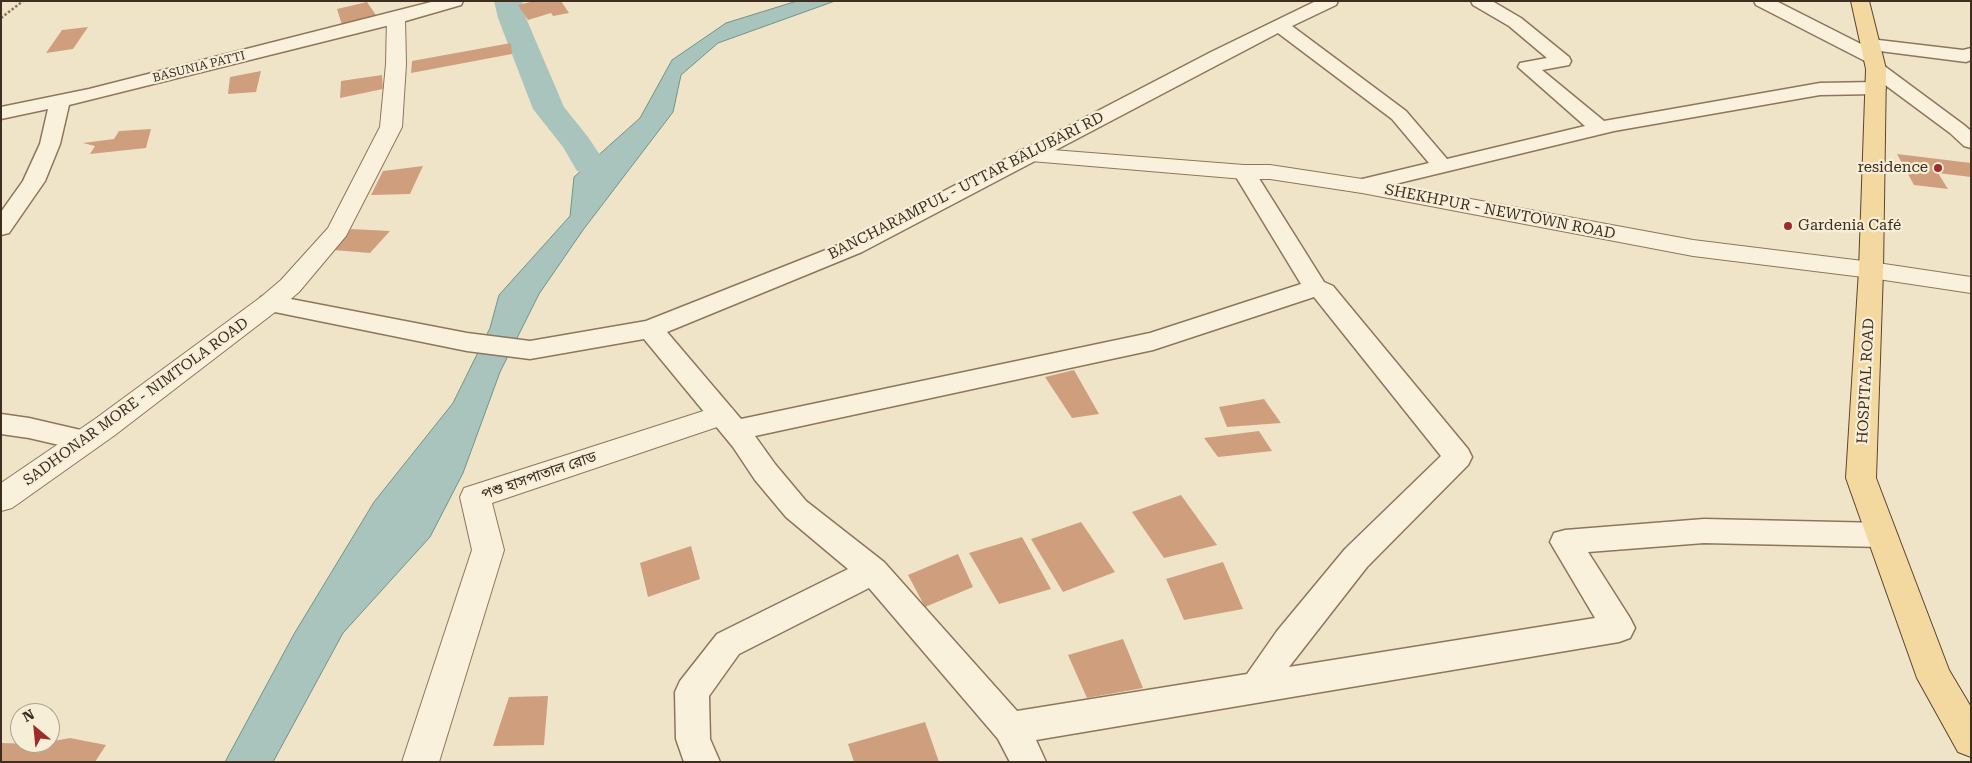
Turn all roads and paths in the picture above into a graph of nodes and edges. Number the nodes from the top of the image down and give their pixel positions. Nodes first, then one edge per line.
1 (22, 1) edge
2 (455, 1) edge
3 (1330, 1) edge
4 (1480, 1) edge
5 (1762, 1) edge
6 (1860, 1) edge
7 (390, 12) junction
8 (1, 18) edge
9 (1280, 26) junction
10 (1971, 52) edge
11 (1873, 65) junction
12 (60, 101) junction
13 (1, 114) edge
14 (1600, 128) junction
15 (1971, 142) edge
16 (1027, 155) junction
17 (1442, 166) junction
18 (1244, 172) junction
19 (1362, 186) junction
20 (1, 228) edge
21 (1871, 270) junction
22 (1971, 286) edge
23 (1315, 288) junction
24 (270, 303) junction
25 (650, 329) junction
26 (729, 422) junction
27 (1, 424) edge
28 (85, 441) junction
29 (1, 499) edge
30 (1882, 536) junction
31 (873, 571) junction
32 (1256, 688) junction
33 (1010, 728) junction
34 (1971, 740) edge
35 (420, 762) edge
36 (702, 762) edge
37 (1029, 762) edge

1 - 8 path
2 - 7 street, BASUNIA PATTI
3 - 9 street, BANCHARAMPUL - UTTAR BALUBARI RD
4 - 14 street
5 - 11 street
6 - 11 main road, HOSPITAL ROAD
7 - 12 street, BASUNIA PATTI
7 - 24 street, SADHONAR MORE - NIMTOLA ROAD
9 - 16 street, BANCHARAMPUL - UTTAR BALUBARI RD
9 - 17 street
10 - 11 street
11 - 14 street
11 - 15 street
11 - 21 main road, HOSPITAL ROAD
12 - 13 street, BASUNIA PATTI
12 - 20 street
14 - 17 street
16 - 18 street, SHEKHPUR - NEWTOWN ROAD
16 - 25 street, BANCHARAMPUL - UTTAR BALUBARI RD
17 - 19 street
18 - 19 street, SHEKHPUR - NEWTOWN ROAD
18 - 23 street
19 - 21 street, SHEKHPUR - NEWTOWN ROAD
21 - 22 street, SHEKHPUR - NEWTOWN ROAD
21 - 30 main road, HOSPITAL ROAD
23 - 26 street
23 - 32 street
24 - 25 street, BANCHARAMPUL - UTTAR BALUBARI RD
24 - 28 street, SADHONAR MORE - NIMTOLA ROAD
25 - 26 street
26 - 31 street
26 - 35 street, পশু হাসপাতাল রোড
27 - 28 street
28 - 29 street, SADHONAR MORE - NIMTOLA ROAD
30 - 32 street
30 - 34 main road, HOSPITAL ROAD
31 - 33 street
31 - 36 street
32 - 33 street
33 - 37 street

